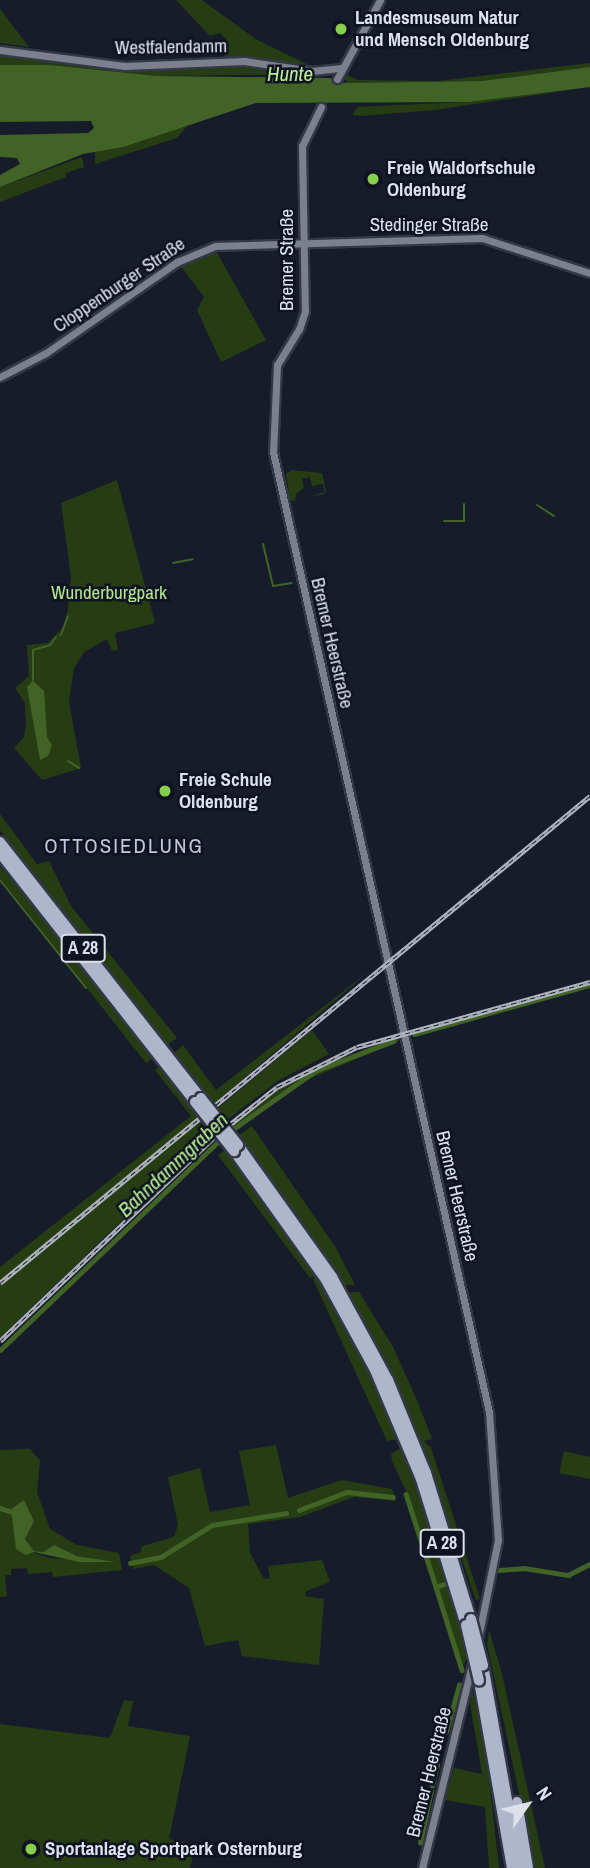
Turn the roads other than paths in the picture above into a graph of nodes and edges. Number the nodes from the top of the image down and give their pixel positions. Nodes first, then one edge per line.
1 (380, 0) edge
2 (0, 50) edge
3 (342, 68) junction
4 (337, 79) dead end
5 (321, 107) dead end
6 (304, 241) junction
7 (590, 273) edge
8 (0, 377) edge
9 (291, 534) joint
10 (0, 842) edge
11 (0, 853) edge
12 (154, 1044) junction
13 (468, 1622) junction
14 (499, 1738) junction
15 (422, 1868) edge
16 (510, 1868) edge
17 (519, 1868) edge
18 (528, 1868) edge

1 - 3 street
2 - 3 street, Westfalendamm
3 - 4 street
5 - 6 street, Bremer Straße
6 - 7 street, Stedinger Straße
6 - 8 street, Cloppenburger Straße
6 - 9 street, Bremer Straße
9 - 15 street, Bremer Heerstraße
10 - 12 highway, A 28
11 - 12 highway, A 28
12 - 13 highway, A 28, bridge
13 - 14 highway, A 28, bridge
13 - 16 highway, A 28, bridge
14 - 17 highway, A 28
14 - 18 highway

